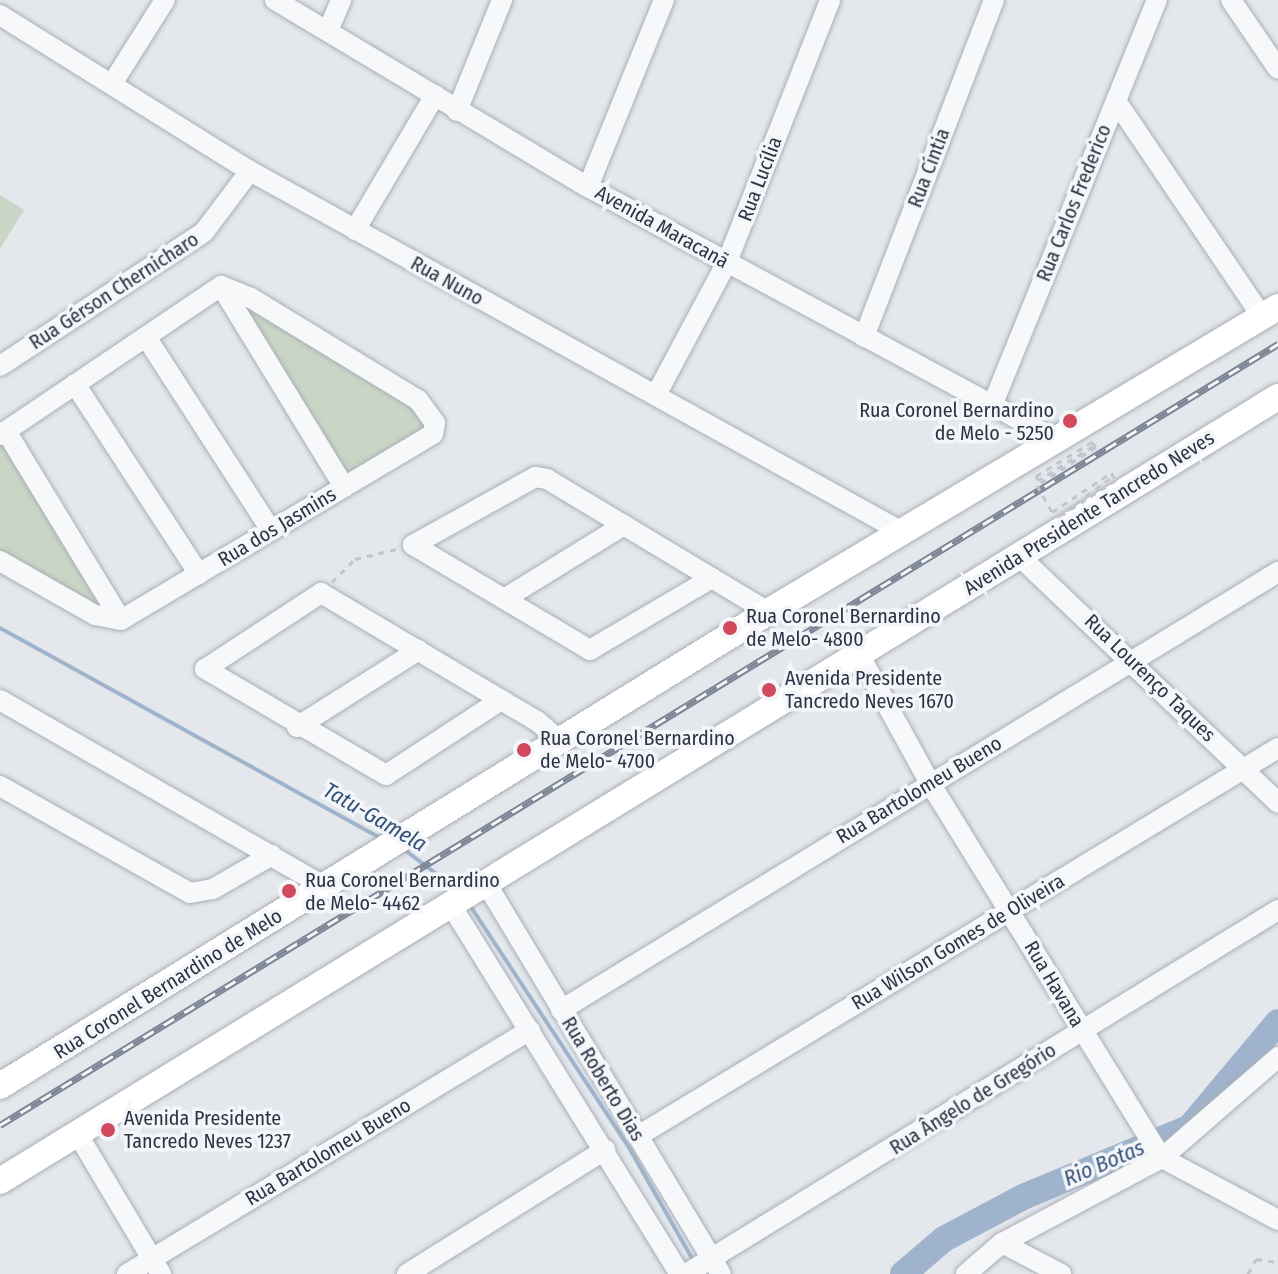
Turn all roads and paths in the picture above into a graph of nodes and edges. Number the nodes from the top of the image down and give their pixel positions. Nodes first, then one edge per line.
1 (165, 0) edge
2 (275, 0) edge
3 (341, 0) edge
4 (502, 0) edge
5 (664, 0) edge
6 (830, 0) edge
7 (994, 0) edge
8 (1157, 0) edge
9 (1231, 0) edge
10 (0, 15) edge
11 (328, 31) junction
12 (1278, 69) edge
13 (112, 84) junction
14 (435, 95) junction
15 (1116, 101) junction
16 (457, 111) junction
17 (250, 171) junction
18 (588, 187) junction
19 (355, 230) junction
20 (727, 262) junction
21 (221, 286) junction
22 (1270, 312) edge
23 (146, 337) junction
24 (864, 337) junction
25 (0, 366) edge
26 (75, 384) junction
27 (656, 395) junction
28 (1278, 397) edge
29 (992, 406) junction
30 (3, 433) edge
31 (1057, 440) junction
32 (1096, 444) dead end
33 (1113, 476) dead end
34 (344, 487) junction
35 (624, 525) junction
36 (271, 530) junction
37 (902, 532) junction
38 (413, 545) junction
39 (1019, 556) junction
40 (0, 561) edge
41 (1278, 572) edge
42 (199, 574) junction
43 (712, 578) junction
44 (321, 593) junction
45 (504, 599) junction
46 (768, 612) junction
47 (121, 620) junction
48 (419, 650) junction
49 (859, 654) junction
50 (1133, 660) junction
51 (0, 700) edge
52 (501, 700) junction
53 (297, 727) junction
54 (559, 740) junction
55 (1278, 748) edge
56 (1244, 769) junction
57 (930, 783) junction
58 (0, 786) edge
59 (1278, 803) edge
60 (272, 855) junction
61 (484, 884) junction
62 (325, 887) junction
63 (454, 903) junction
64 (1010, 910) junction
65 (1278, 910) edge
66 (561, 1010) junction
67 (530, 1030) junction
68 (1083, 1031) junction
69 (1278, 1057) edge
70 (0, 1086) edge
71 (77, 1133) junction
72 (638, 1136) junction
73 (605, 1150) junction
74 (1161, 1156) junction
75 (0, 1181) edge
76 (1278, 1220) edge
77 (1002, 1243) junction
78 (1278, 1262) edge
79 (714, 1265) edge
80 (156, 1266) edge
81 (127, 1274) edge
82 (407, 1274) edge
83 (680, 1274) edge
84 (686, 1274) edge
85 (966, 1274) edge
86 (1061, 1274) edge
87 (1248, 1274) edge

1 - 13 street
2 - 11 street, Avenida Maracanã
3 - 11 street
4 - 16 street
5 - 18 street
6 - 20 street, Rua Lucília
7 - 24 street, Rua Cíntia
8 - 15 street, Rua Carlos Frederico
9 - 12 street
10 - 13 street, Rua Nuno
11 - 14 street, Avenida Maracanã
13 - 17 street, Rua Nuno
14 - 16 street, Avenida Maracanã
14 - 19 street
15 - 22 street
15 - 29 street, Rua Carlos Frederico
16 - 18 street, Avenida Maracanã
17 - 19 street, Rua Nuno
17 - 25 street, Rua Gérson Chernicharo
18 - 20 street, Avenida Maracanã
19 - 27 street, Rua Nuno
20 - 24 street, Avenida Maracanã
20 - 27 street, Rua Lucília
21 - 23 street
21 - 34 street
21 - 34 street, Rua dos Jasmins
22 - 31 main road, Rua Coronel Bernardino de Melo
23 - 26 street
23 - 36 street
24 - 29 street, Avenida Maracanã
26 - 30 street
26 - 42 street
27 - 37 street, Rua Nuno
28 - 39 main road, Avenida Presidente Tancredo Neves
29 - 31 street, Avenida Maracanã
30 - 47 street
31 - 37 main road, Rua Coronel Bernardino de Melo
32 - 33 path, bridge
34 - 36 street, Rua dos Jasmins
35 - 38 street
35 - 43 street
35 - 45 street
36 - 42 street, Rua dos Jasmins
37 - 46 main road, Rua Coronel Bernardino de Melo
38 - 44 path
38 - 45 street
39 - 49 main road, Avenida Presidente Tancredo Neves
39 - 50 street, Rua Lourenço Taques
40 - 47 street
41 - 50 street, Rua Bartolomeu Bueno
42 - 47 street, Rua dos Jasmins
43 - 45 street
43 - 46 street
44 - 48 street
44 - 53 street
46 - 54 main road, Rua Coronel Bernardino de Melo
48 - 52 street
48 - 53 street
49 - 57 street, Rua Havana
49 - 61 main road, Avenida Presidente Tancredo Neves
50 - 56 street, Rua Lourenço Taques
50 - 57 street, Rua Bartolomeu Bueno
51 - 60 street
52 - 53 street
52 - 54 street
54 - 62 main road, Rua Coronel Bernardino de Melo
55 - 56 street, Rua Wilson Gomes de Oliveira
56 - 59 street, Rua Lourenço Taques
56 - 64 street, Rua Wilson Gomes de Oliveira
57 - 64 street, Rua Havana
57 - 66 street, Rua Bartolomeu Bueno
58 - 60 street
60 - 62 street
61 - 63 main road, Avenida Presidente Tancredo Neves
61 - 66 street, Rua Roberto Dias
62 - 70 main road, Rua Coronel Bernardino de Melo
63 - 67 street, Rua Roberto Dias
63 - 71 main road, Avenida Presidente Tancredo Neves
64 - 68 street, Rua Havana
64 - 72 street, Rua Wilson Gomes de Oliveira
65 - 68 street, Rua Ângelo de Gregório
66 - 72 street, Rua Roberto Dias
67 - 73 street, Rua Roberto Dias
67 - 80 street, Rua Bartolomeu Bueno
68 - 74 street, Rua Havana
68 - 79 street, Rua Ângelo de Gregório
69 - 74 street
71 - 75 main road, Avenida Presidente Tancredo Neves
71 - 80 street
72 - 79 street, Rua Roberto Dias
73 - 82 street
73 - 83 street, Rua Roberto Dias
74 - 76 street
74 - 77 street
77 - 85 street
77 - 86 street
78 - 87 path
79 - 84 street, Rua Ângelo de Gregório
80 - 81 street, Rua Bartolomeu Bueno

